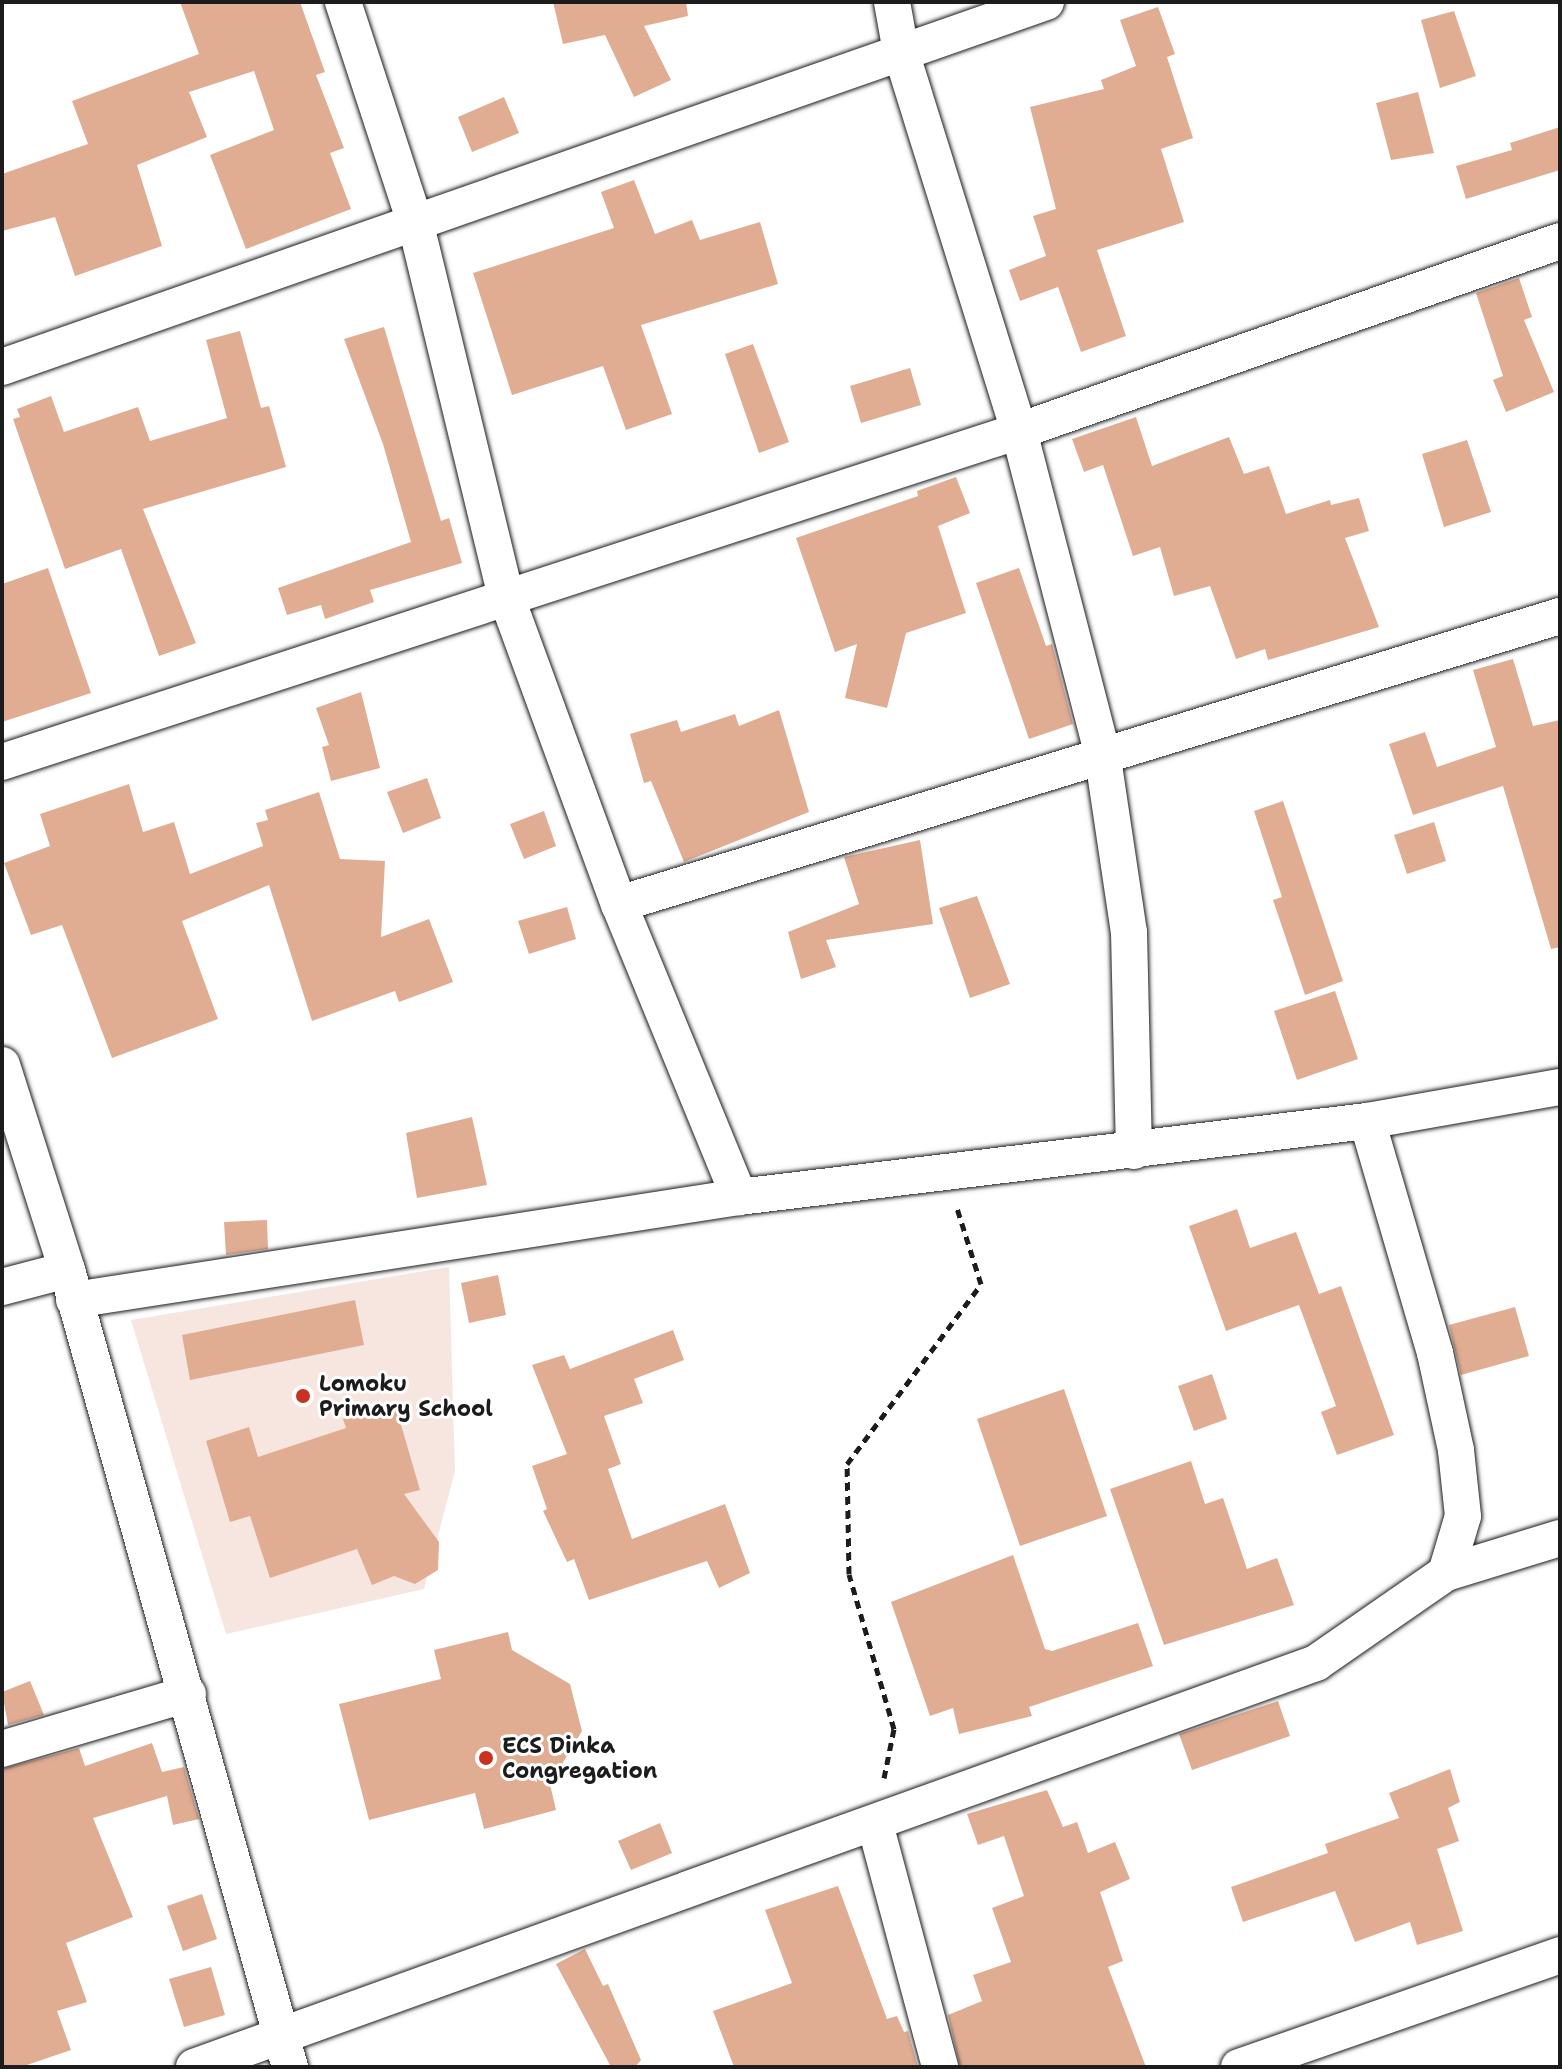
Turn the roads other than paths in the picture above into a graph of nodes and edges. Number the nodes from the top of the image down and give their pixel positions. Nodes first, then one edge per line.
1 (343, 2) edge
2 (892, 2) edge
3 (1046, 2) edge
4 (901, 52) junction
5 (416, 225) junction
6 (1560, 241) edge
7 (2, 367) edge
8 (1019, 431) junction
9 (506, 596) junction
10 (1560, 616) edge
11 (1102, 752) junction
12 (2, 762) edge
13 (619, 904) junction
14 (2, 1065) edge
15 (1560, 1087) edge
16 (1367, 1121) junction
17 (1134, 1151) junction
18 (739, 1197) junction
19 (71, 1285) junction
20 (2, 1287) edge
21 (1560, 1538) edge
22 (1446, 1573) junction
23 (188, 1694) junction
24 (2, 1749) edge
25 (875, 1824) junction
26 (1560, 1955) edge
27 (286, 2052) edge
28 (194, 2067) edge
29 (940, 2067) edge
30 (1239, 2067) edge

1 - 5 street
2 - 4 street
3 - 4 street
4 - 5 street
4 - 8 street
5 - 7 street
5 - 9 street
6 - 8 street
8 - 9 street
8 - 11 street
9 - 12 street
9 - 13 street
10 - 11 street
11 - 13 street
11 - 17 street
13 - 18 street
14 - 19 street
15 - 16 street
16 - 17 street
16 - 22 street
17 - 18 street
18 - 19 street
19 - 20 street
19 - 23 street
21 - 22 street
22 - 25 street
23 - 24 street
23 - 27 street
25 - 27 street
25 - 29 street
26 - 30 street
27 - 28 street

